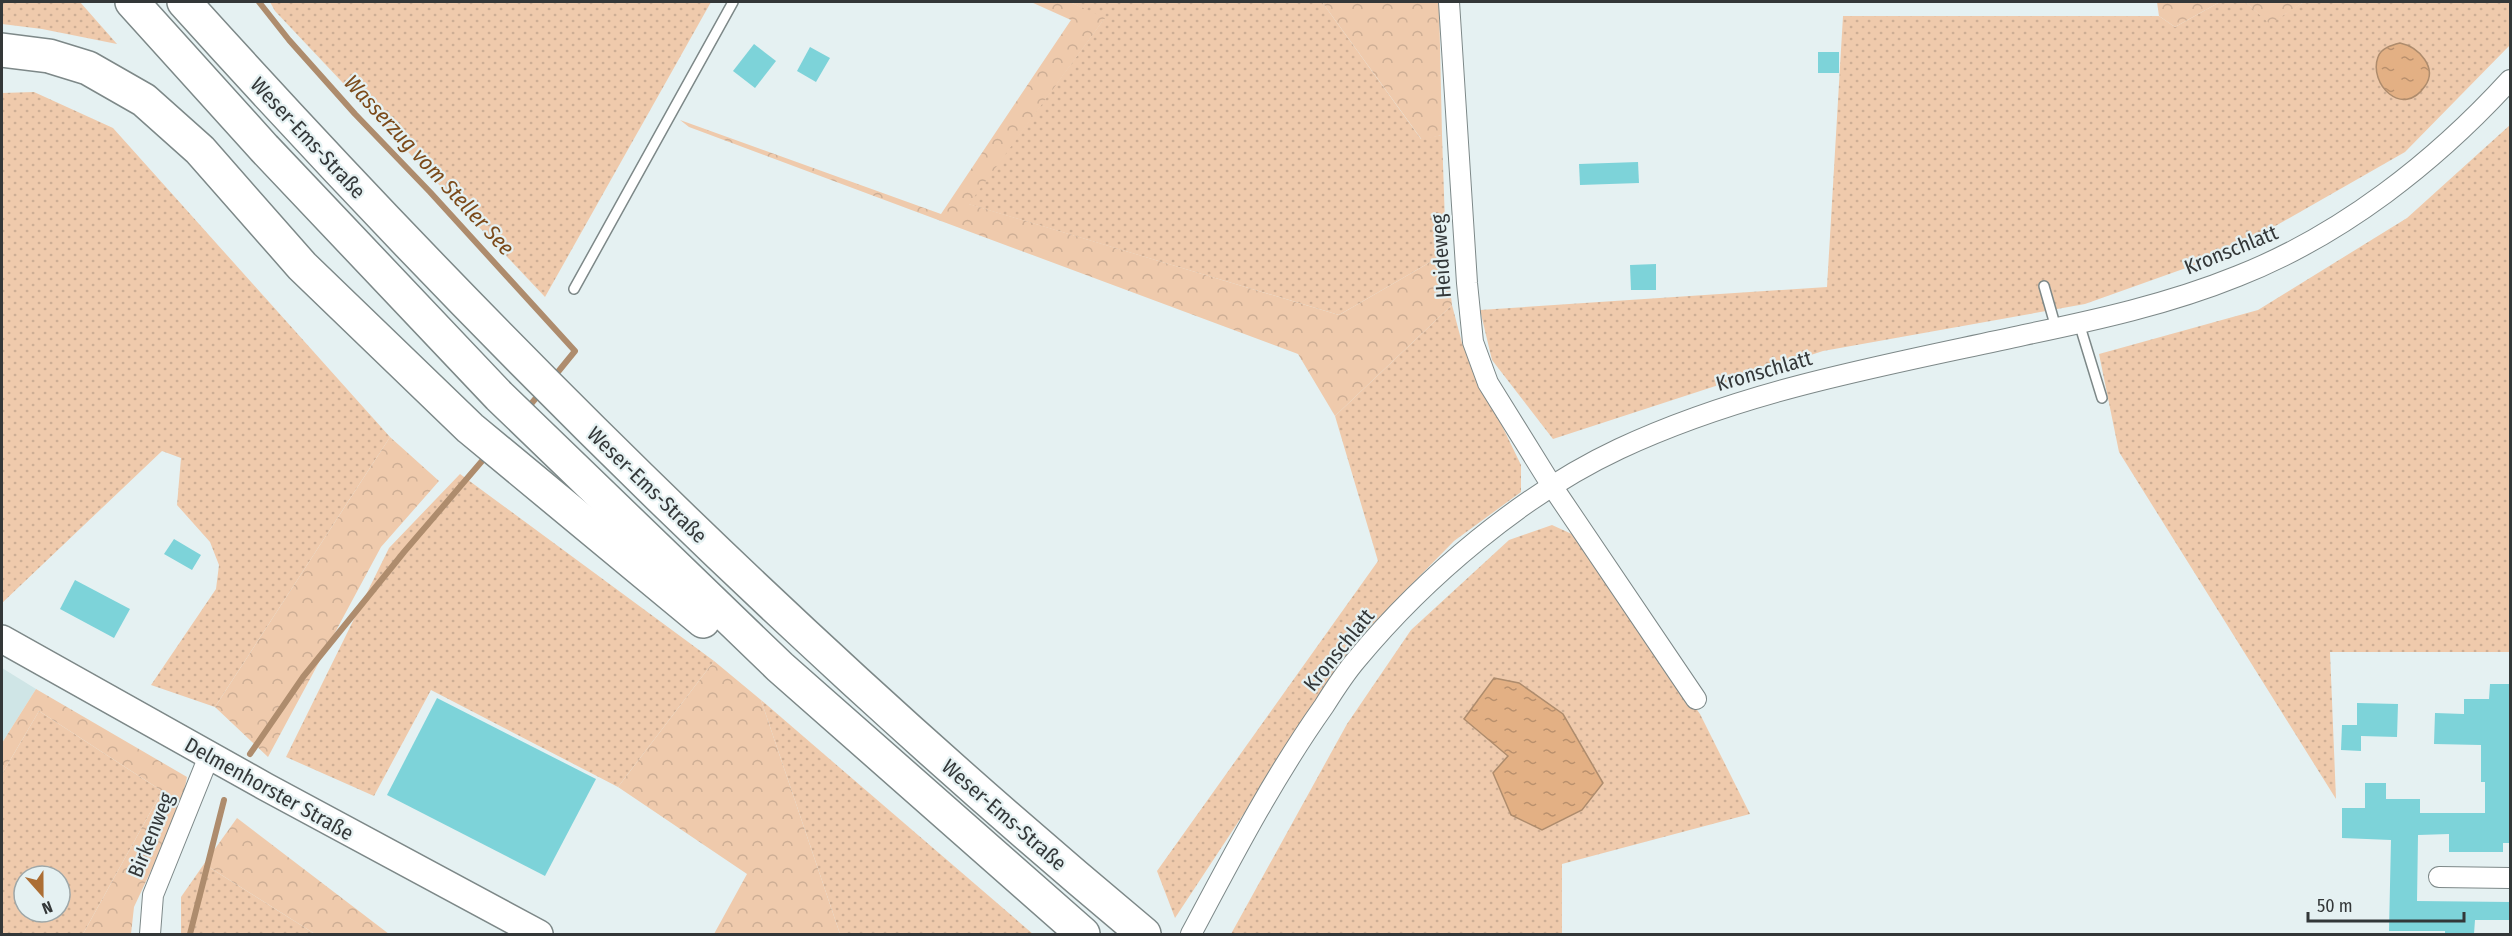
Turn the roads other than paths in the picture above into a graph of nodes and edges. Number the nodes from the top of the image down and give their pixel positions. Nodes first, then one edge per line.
1 (132, 2) edge
2 (184, 2) edge
3 (213, 2) edge
4 (733, 2) edge
5 (1449, 2) edge
6 (2, 50) edge
7 (249, 73) junction
8 (2511, 80) edge
9 (2044, 286) dead end
10 (574, 289) dead end
11 (2079, 323) junction
12 (2056, 328) junction
13 (2102, 398) dead end
14 (1552, 486) junction
15 (2, 639) edge
16 (780, 667) junction
17 (1696, 699) dead end
18 (209, 756) junction
19 (2439, 877) dead end
20 (2511, 878) edge
21 (150, 934) edge
22 (539, 934) edge
23 (1083, 934) edge
24 (1144, 934) edge
25 (1191, 934) edge

1 - 16 highway, Weser-Ems-Straße
2 - 7 highway, Weser-Ems-Straße
3 - 7 highway
4 - 10 lane
5 - 14 street, Heideweg
6 - 16 highway
7 - 24 highway, Weser-Ems-Straße
8 - 11 street, Kronschlatt
9 - 12 lane
11 - 12 street, Kronschlatt
11 - 13 lane
12 - 14 street, Kronschlatt
14 - 17 street, Heideweg
14 - 25 street, Kronschlatt
15 - 18 street, Delmenhorster Straße
16 - 23 highway, Weser-Ems-Straße
18 - 21 street, Birkenweg
18 - 22 street, Delmenhorster Straße
19 - 20 street

